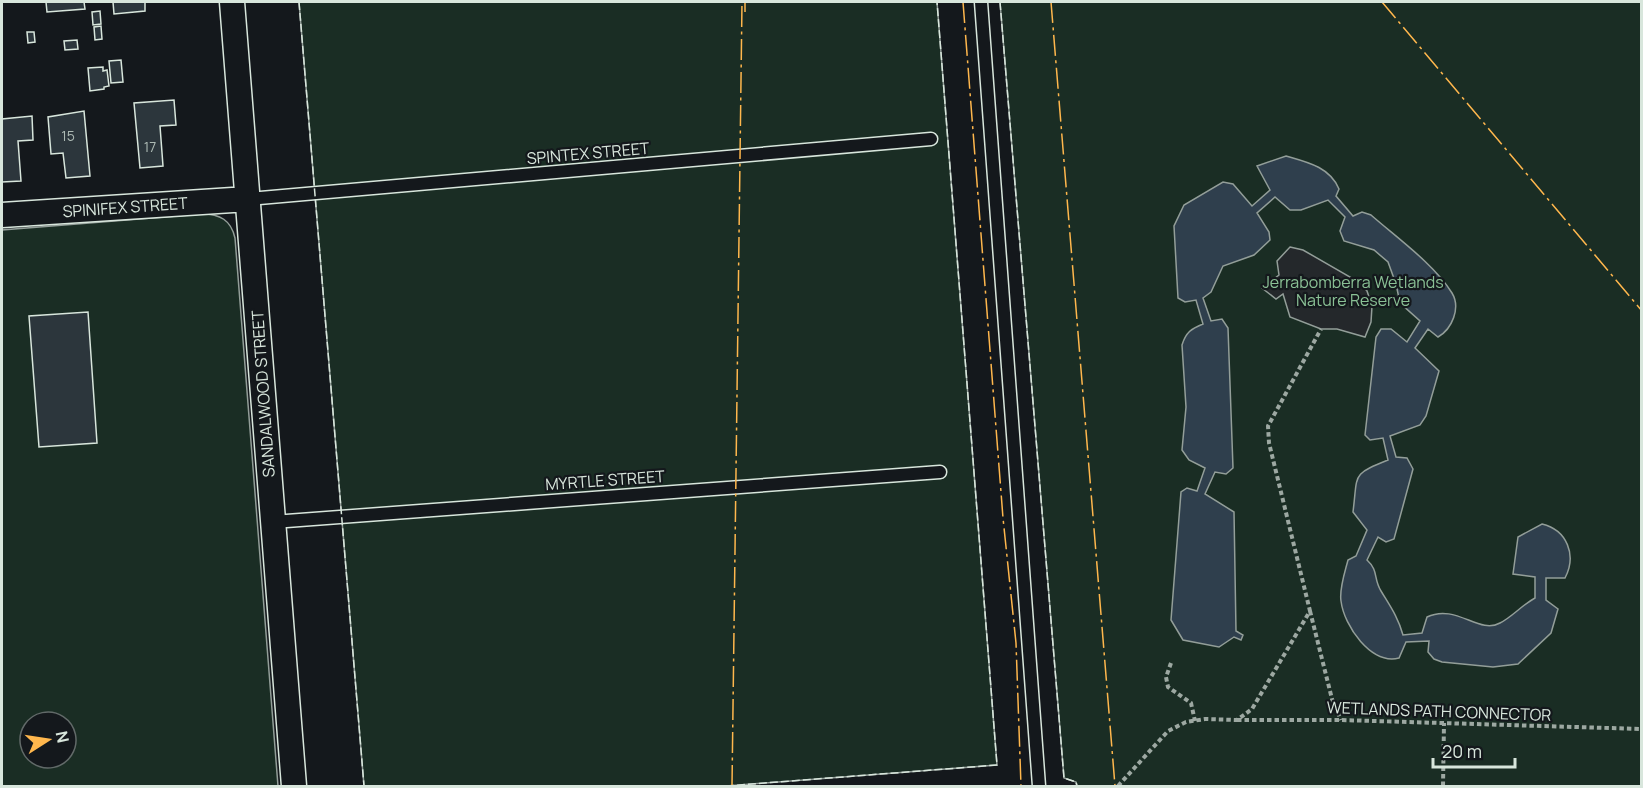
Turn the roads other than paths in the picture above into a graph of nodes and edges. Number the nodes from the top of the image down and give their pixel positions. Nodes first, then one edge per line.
1 (232, 2) edge
2 (981, 2) edge
3 (931, 139) dead end
4 (249, 199) junction
5 (2, 214) edge
6 (940, 472) dead end
7 (273, 522) junction
8 (294, 786) edge
9 (1039, 786) edge

1 - 4 street, SANDALWOOD STREET
2 - 9 lane
3 - 4 lane, SPINTEX STREET
4 - 5 street, SPINIFEX STREET
4 - 7 street, SANDALWOOD STREET
6 - 7 lane, MYRTLE STREET
7 - 8 street, SANDALWOOD STREET

